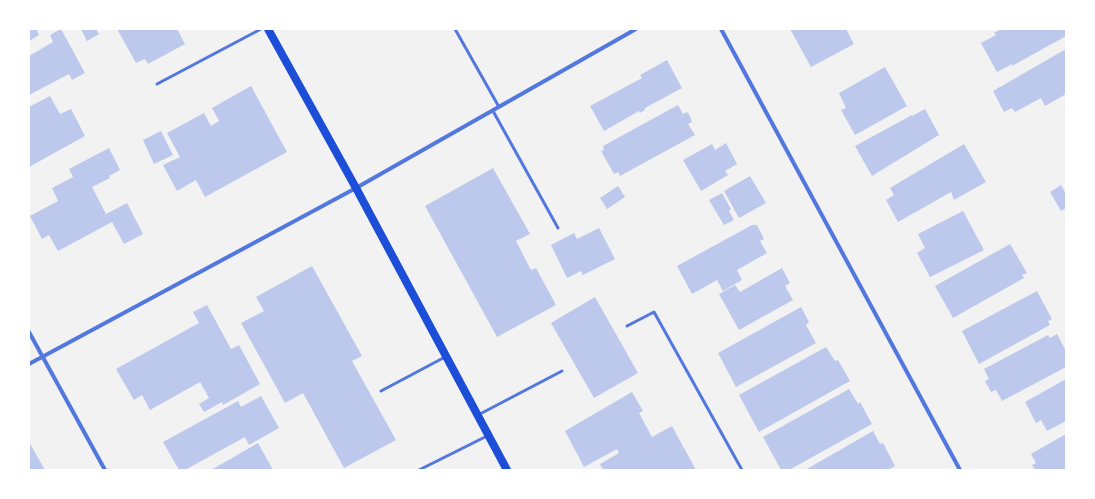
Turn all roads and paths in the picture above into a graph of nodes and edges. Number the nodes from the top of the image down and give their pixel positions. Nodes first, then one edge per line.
1 (261, 29) edge
2 (268, 29) edge
3 (456, 29) edge
4 (636, 29) edge
5 (721, 29) edge
6 (156, 84) dead end
7 (499, 107) junction
8 (493, 111) junction
9 (356, 188) junction
10 (558, 228) dead end
11 (627, 326) dead end
12 (29, 332) edge
13 (446, 356) junction
14 (42, 357) junction
15 (29, 364) edge
16 (562, 371) dead end
17 (381, 391) dead end
18 (478, 414) junction
19 (488, 435) junction
20 (105, 470) edge
21 (419, 470) edge
22 (507, 470) edge
23 (742, 470) edge
24 (960, 470) edge

1 - 6 lane
2 - 9 main road
3 - 7 lane
4 - 7 street
5 - 24 street
7 - 8 street
8 - 9 street
8 - 10 lane
9 - 13 main road
9 - 14 street
11 - 23 lane
12 - 14 street
13 - 17 lane
13 - 18 main road
14 - 15 street
14 - 20 street
16 - 18 lane
18 - 19 main road
19 - 21 lane
19 - 22 main road

